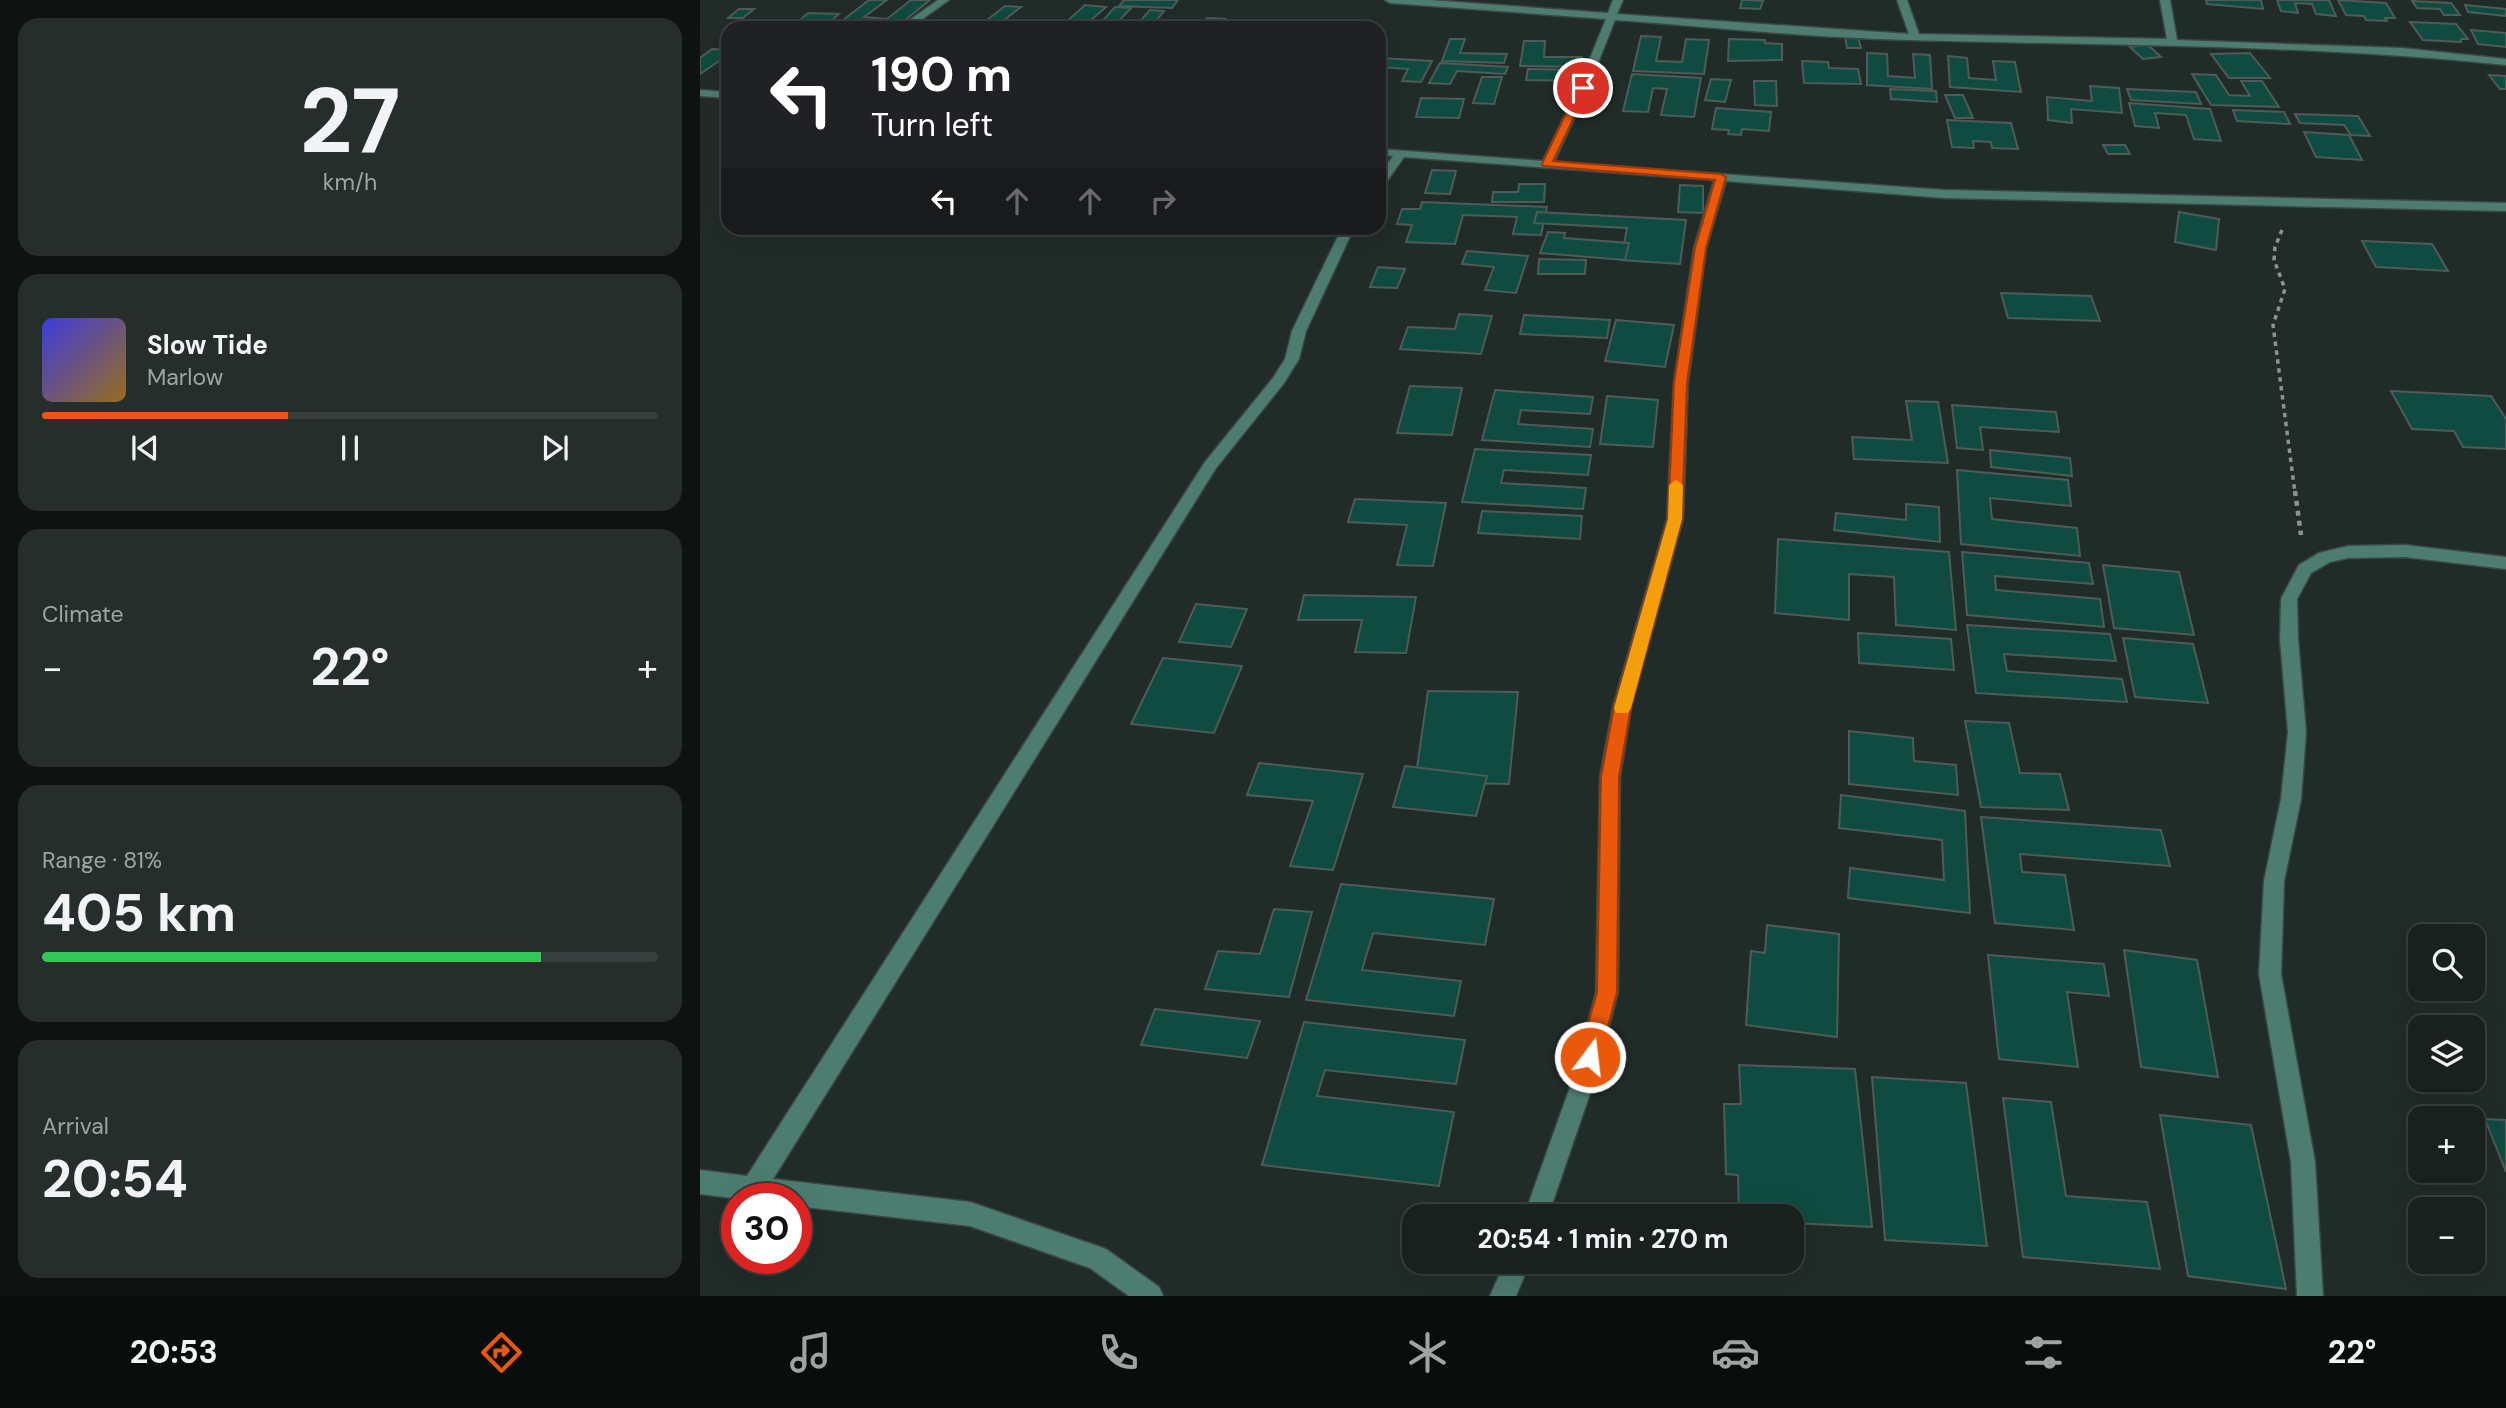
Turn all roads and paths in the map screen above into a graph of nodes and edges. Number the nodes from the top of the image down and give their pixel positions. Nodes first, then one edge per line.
1 (944, 0) edge
2 (1390, 0) edge
3 (1618, 0) edge
4 (1902, 0) edge
5 (2165, 0) edge
6 (1611, 18) junction
7 (913, 21) edge
8 (1915, 37) junction
9 (2173, 43) junction
10 (2506, 62) edge
11 (700, 93) edge
12 (721, 94) edge
13 (1386, 153) edge
14 (1401, 154) junction
15 (1547, 164) junction
16 (1386, 174) edge
17 (1721, 177) junction
18 (2314, 203) junction
19 (2506, 207) edge
20 (1344, 235) edge
21 (2506, 563) edge
22 (2311, 566) junction
23 (700, 1182) edge
24 (757, 1183) edge
25 (721, 1184) edge
26 (812, 1194) edge
27 (1540, 1204) edge
28 (1512, 1274) edge
29 (1150, 1296) edge
30 (1503, 1296) edge
31 (2310, 1296) edge

1 - 7 street
2 - 6 street
3 - 6 street
4 - 8 street
5 - 9 street
6 - 8 street
6 - 15 street
8 - 9 street
9 - 10 street
11 - 12 street
13 - 14 street
14 - 15 street
14 - 16 street
15 - 17 street
17 - 18 street
17 - 27 street
18 - 19 street
18 - 22 path
20 - 24 street
21 - 22 street
22 - 31 street
23 - 25 street
26 - 29 street
28 - 30 street

